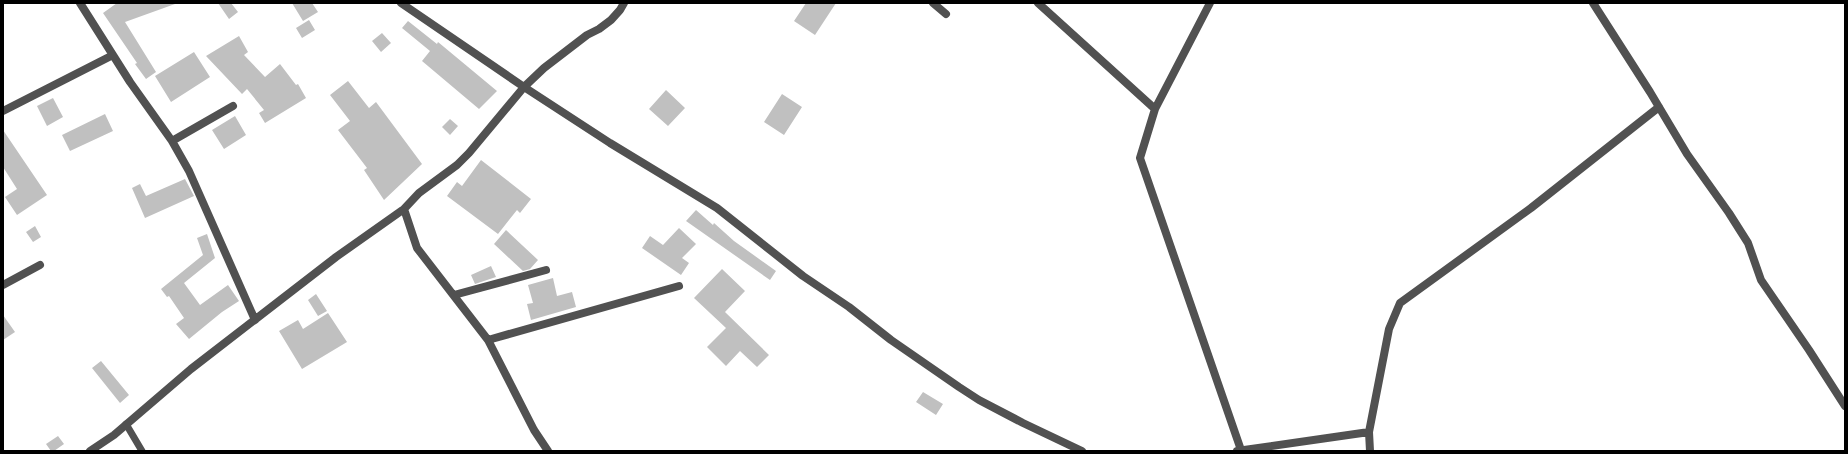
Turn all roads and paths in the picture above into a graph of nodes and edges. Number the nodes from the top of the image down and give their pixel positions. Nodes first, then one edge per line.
1 (80, 3) edge
2 (401, 3) edge
3 (624, 3) edge
4 (933, 3) edge
5 (1038, 3) edge
6 (1210, 3) edge
7 (1593, 3) edge
8 (946, 14) dead end
9 (113, 55) junction
10 (524, 87) junction
11 (233, 106) dead end
12 (1659, 107) junction
13 (1155, 109) junction
14 (3, 111) edge
15 (172, 141) junction
16 (404, 209) junction
17 (40, 265) dead end
18 (546, 270) dead end
19 (3, 285) edge
20 (678, 286) dead end
21 (454, 295) junction
22 (255, 320) junction
23 (488, 340) junction
24 (1845, 406) edge
25 (126, 424) junction
26 (1369, 432) junction
27 (90, 451) edge
28 (142, 451) edge
29 (548, 451) edge
30 (1082, 451) edge
31 (1238, 451) edge
32 (1370, 451) edge

1 - 9 street
2 - 10 street
3 - 10 street
4 - 8 street
5 - 13 street
6 - 13 street
7 - 12 street
9 - 14 street
9 - 15 street
10 - 16 street
10 - 30 street
11 - 15 street
12 - 24 street
12 - 26 street
13 - 31 street
15 - 22 street
16 - 21 street
16 - 22 street
17 - 19 street
18 - 21 street
20 - 23 street
21 - 23 street
22 - 25 street
23 - 29 street
25 - 27 street
25 - 28 lane
26 - 31 street
26 - 32 street

